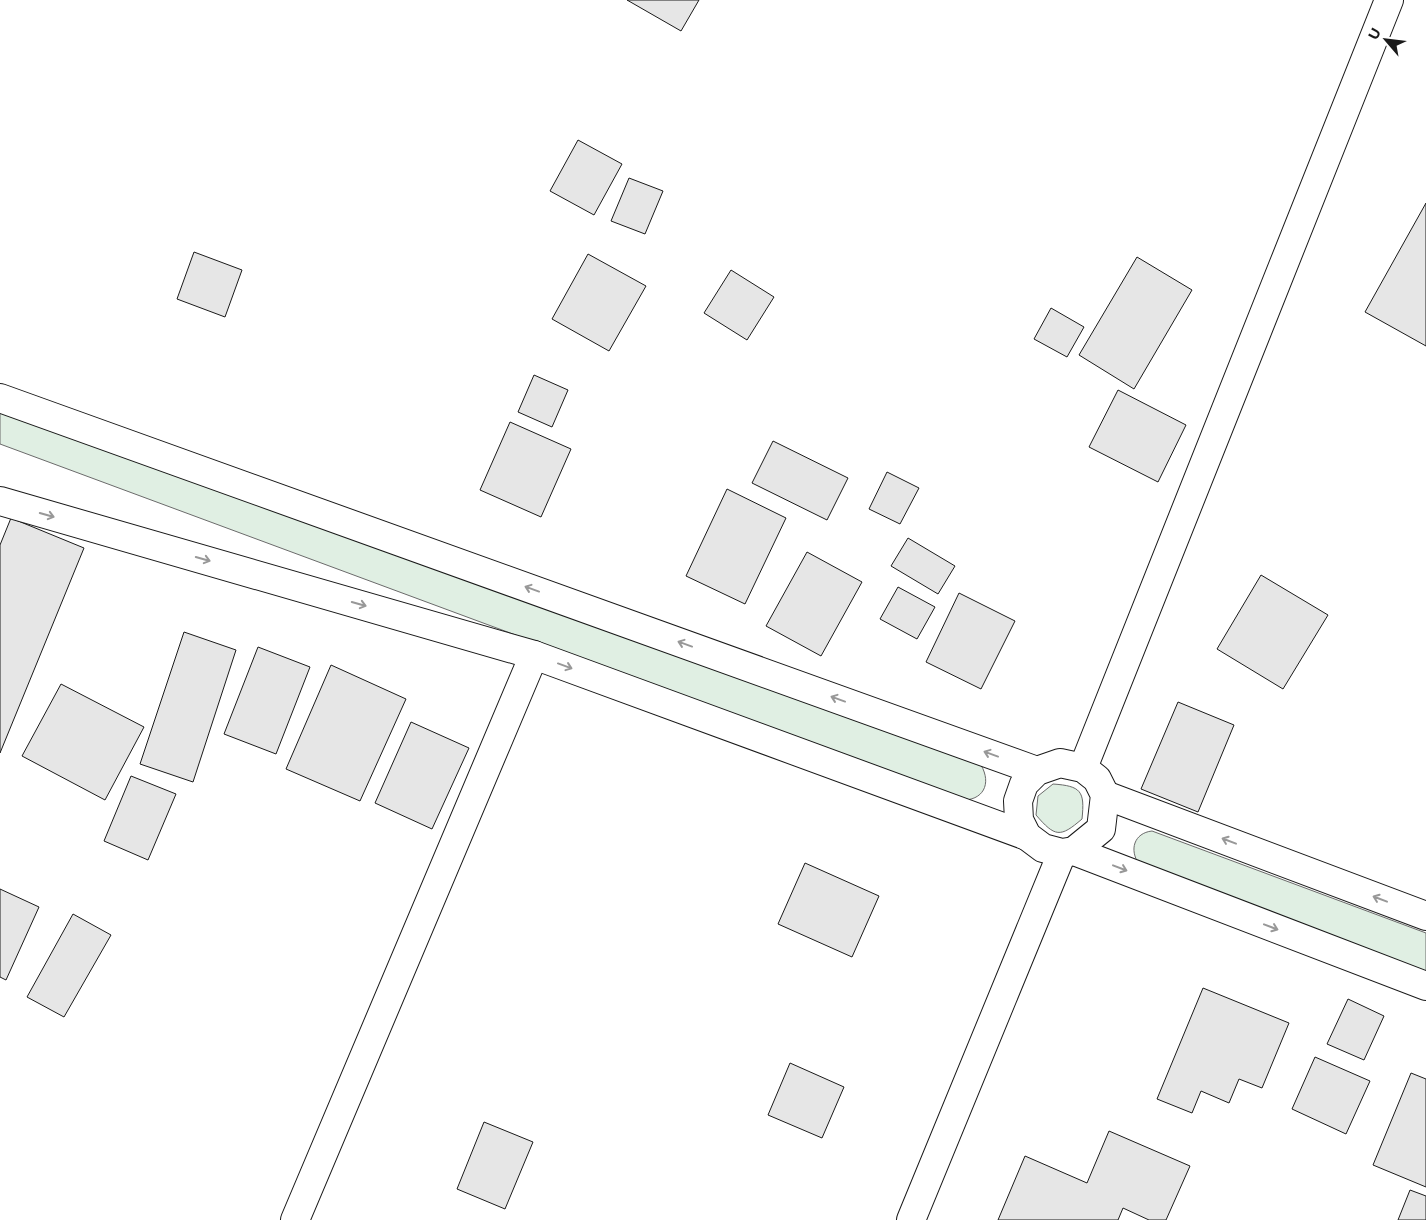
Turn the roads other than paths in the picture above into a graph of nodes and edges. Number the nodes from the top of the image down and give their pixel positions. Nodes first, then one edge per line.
1 (1389, 0) edge
2 (0, 398) edge
3 (0, 501) edge
4 (534, 655) junction
5 (1083, 768) junction
6 (1037, 771) junction
7 (1105, 794) junction
8 (1027, 836) junction
9 (1068, 852) junction
10 (1426, 916) edge
11 (1426, 986) edge
12 (295, 1220) edge
13 (911, 1220) edge

1 - 5 street
6 -> 2 street
3 -> 4 street
4 -> 8 street
4 - 12 street
5 - 6 street
5 - 7 street
6 - 8 street
7 - 9 street
10 -> 7 street
8 - 9 street
9 -> 11 street
9 - 13 street

